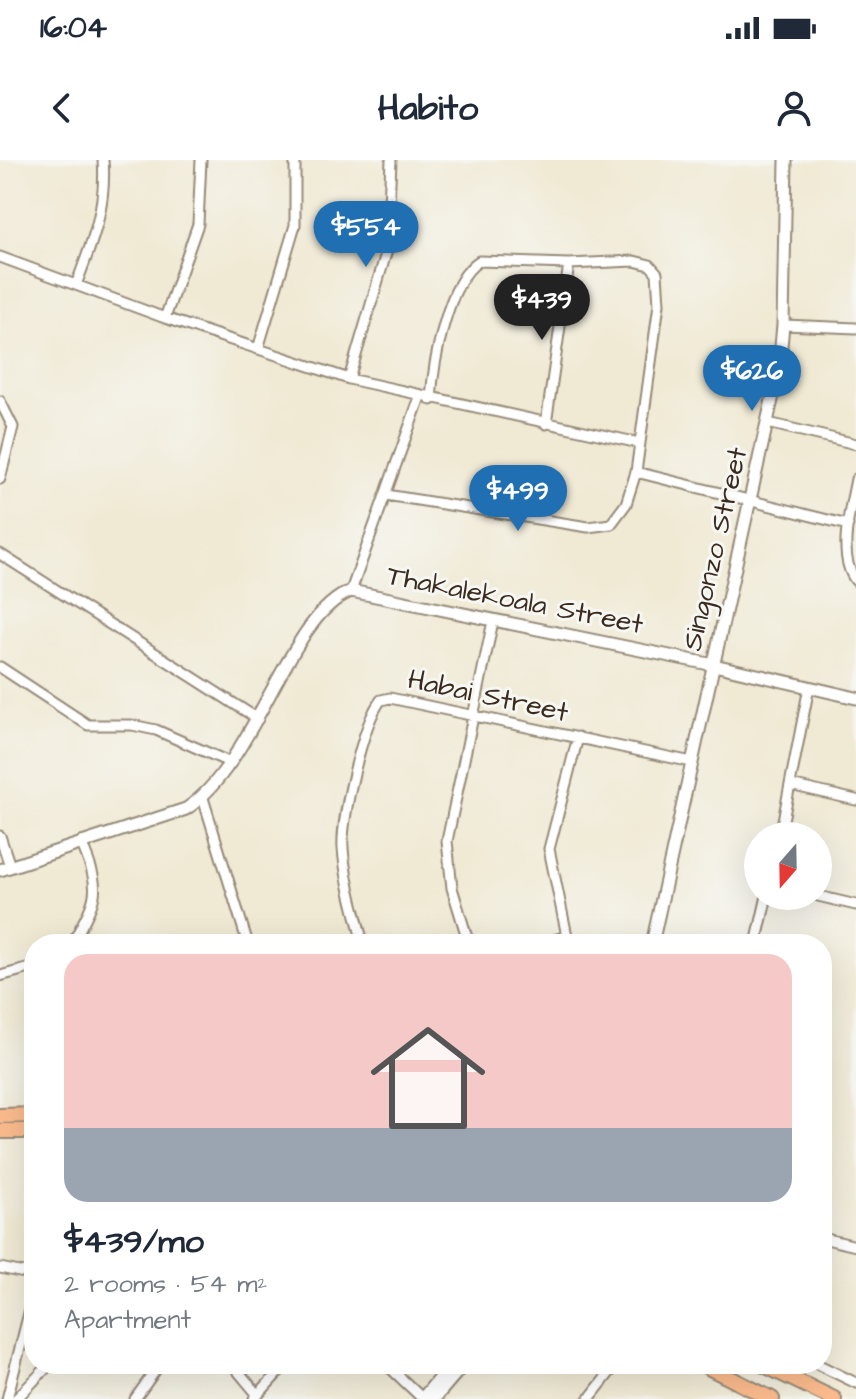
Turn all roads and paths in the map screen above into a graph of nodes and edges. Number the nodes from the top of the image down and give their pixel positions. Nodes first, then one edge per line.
1 (103, 160) edge
2 (201, 160) edge
3 (295, 160) edge
4 (391, 160) edge
5 (786, 160) edge
6 (0, 257) edge
7 (569, 264) junction
8 (76, 285) junction
9 (165, 318) junction
10 (783, 325) junction
11 (856, 328) edge
12 (258, 349) junction
13 (349, 379) junction
14 (420, 397) junction
15 (431, 400) junction
16 (0, 401) edge
17 (768, 423) junction
18 (546, 424) junction
19 (639, 443) junction
20 (856, 444) edge
21 (636, 472) junction
22 (0, 479) edge
23 (856, 479) edge
24 (386, 495) junction
25 (750, 499) junction
26 (848, 525) junction
27 (0, 554) edge
28 (856, 581) edge
29 (351, 591) junction
30 (493, 621) junction
31 (714, 665) junction
32 (0, 667) edge
33 (809, 687) junction
34 (856, 698) edge
35 (472, 715) junction
36 (258, 719) junction
37 (578, 737) junction
38 (692, 762) junction
39 (231, 763) junction
40 (790, 785) junction
41 (203, 798) junction
42 (856, 800) edge
43 (783, 822) edge
44 (0, 836) edge
45 (81, 842) junction
46 (5, 868) edge
47 (832, 899) edge
48 (856, 905) edge
49 (764, 910) edge
50 (77, 934) edge
51 (245, 934) edge
52 (361, 934) edge
53 (466, 934) edge
54 (567, 934) edge
55 (654, 934) edge
56 (758, 934) edge
57 (24, 970) edge
58 (0, 976) edge
59 (24, 1115) edge
60 (0, 1116) edge
61 (0, 1131) edge
62 (24, 1131) edge
63 (832, 1240) edge
64 (856, 1246) edge
65 (0, 1268) edge
66 (24, 1273) edge
67 (24, 1323) edge
68 (832, 1371) edge
69 (40, 1374) edge
70 (153, 1374) edge
71 (239, 1374) edge
72 (277, 1374) edge
73 (396, 1374) edge
74 (443, 1374) edge
75 (455, 1374) edge
76 (608, 1374) edge
77 (722, 1374) edge
78 (783, 1374) edge
79 (5, 1379) edge
80 (856, 1383) edge
81 (256, 1397) edge
82 (7, 1399) edge
83 (16, 1399) edge
84 (135, 1399) edge
85 (422, 1399) edge
86 (434, 1399) edge
87 (589, 1399) edge
88 (772, 1399) edge
89 (834, 1399) edge

1 - 8 street
2 - 9 street
3 - 12 street
4 - 13 street
5 - 10 street, Singonzo Street
6 - 8 street
7 - 15 street
7 - 18 street
7 - 19 street
8 - 9 street
9 - 12 street
10 - 11 street
10 - 17 street, Singonzo Street
12 - 13 street
13 - 14 street
14 - 15 street
14 - 24 street
15 - 18 street
16 - 22 street
17 - 20 street
17 - 25 street, Singonzo Street
18 - 19 street
19 - 21 street
21 - 24 street
21 - 25 street
23 - 26 street
24 - 29 street
25 - 26 street
25 - 31 street, Singonzo Street
26 - 28 street
27 - 36 street
29 - 30 street, Thakalekoala Street
29 - 36 street
30 - 31 street, Thakalekoala Street
30 - 35 street
31 - 33 street, Thakalekoala Street
31 - 38 street, Singonzo Street
32 - 39 street
33 - 34 street, Thakalekoala Street
33 - 40 street
35 - 37 street, Habai Street
35 - 52 street, Habai Street
35 - 53 street
36 - 39 street
37 - 38 street, Habai Street
37 - 54 street
38 - 55 street, Singonzo Street
39 - 41 street
40 - 42 street
40 - 43 street
41 - 45 street
41 - 51 street
44 - 46 street
45 - 46 street
45 - 50 street
47 - 48 street
49 - 56 street
57 - 58 street
59 - 60 main road
61 - 62 main road
63 - 64 street
65 - 66 street
67 - 79 street
68 - 80 street
69 - 83 street
70 - 84 street
71 - 81 street
72 - 81 street
73 - 85 street
74 - 85 street
75 - 86 street
76 - 87 street
77 - 88 main road
78 - 89 main road
79 - 82 street

